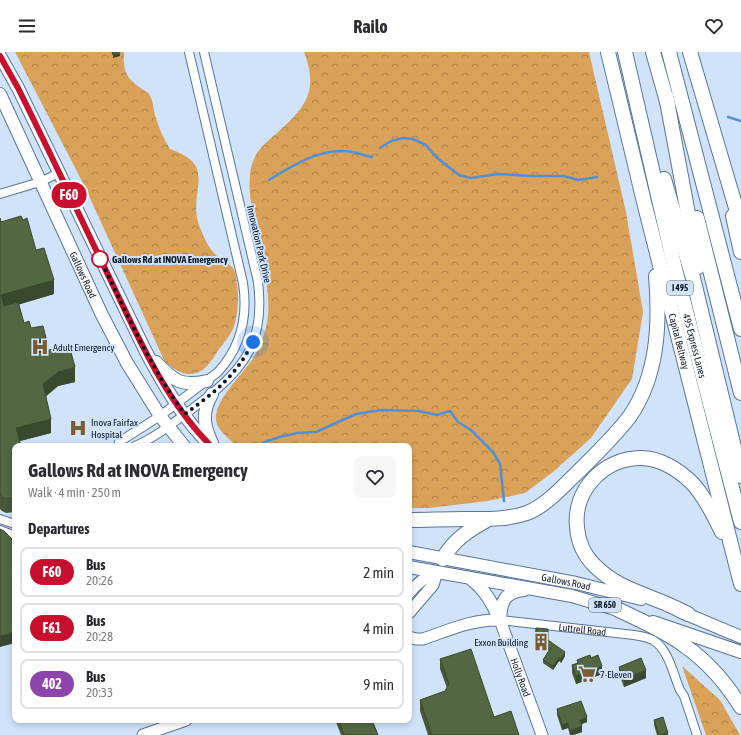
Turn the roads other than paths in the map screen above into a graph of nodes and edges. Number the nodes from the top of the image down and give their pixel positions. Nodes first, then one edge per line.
1 (189, 52) edge
2 (204, 52) edge
3 (608, 52) edge
4 (626, 52) edge
5 (653, 52) edge
6 (669, 52) edge
7 (690, 52) edge
8 (0, 56) edge
9 (0, 94) edge
10 (666, 96) junction
11 (719, 152) junction
12 (59, 173) junction
13 (40, 182) junction
14 (0, 194) edge
15 (645, 206) junction
16 (741, 225) edge
17 (741, 252) edge
18 (741, 329) edge
19 (145, 350) junction
20 (207, 381) junction
21 (741, 392) edge
22 (212, 394) junction
23 (177, 403) junction
24 (185, 414) junction
25 (160, 416) junction
26 (168, 427) junction
27 (741, 441) edge
28 (119, 443) edge
29 (142, 443) edge
30 (181, 443) edge
31 (209, 443) edge
32 (211, 443) edge
33 (741, 476) edge
34 (0, 519) edge
35 (412, 520) edge
36 (488, 520) junction
37 (741, 522) edge
38 (12, 523) edge
39 (0, 530) edge
40 (12, 535) edge
41 (412, 553) edge
42 (734, 558) junction
43 (440, 566) junction
44 (412, 567) edge
45 (472, 579) junction
46 (741, 584) edge
47 (412, 589) edge
48 (532, 589) junction
49 (412, 609) edge
50 (617, 609) junction
51 (688, 614) junction
52 (500, 620) junction
53 (741, 637) edge
54 (412, 638) edge
55 (737, 651) edge
56 (741, 707) edge
57 (175, 723) edge
58 (143, 735) edge
59 (542, 735) edge
60 (697, 735) edge

1 - 20 street
2 - 22 street, Innovation Park Drive
3 - 15 highway, Capital Beltway / I 495
4 - 33 highway
4 - 37 highway, 495 Express Lanes / I 495
5 - 10 highway
6 - 18 highway
7 - 11 highway
8 - 12 main road
9 - 13 main road, Gallows Road
10 - 21 highway
10 - 27 highway
11 - 16 highway
11 - 17 highway
12 - 13 street
12 - 19 main road
13 - 14 street
13 - 25 main road, Gallows Road
15 - 36 highway
15 - 42 highway, Capital Beltway / I 495
19 - 20 main road
19 - 23 main road
20 - 23 street
22 - 24 street, Innovation Park Drive
22 - 32 main road
23 - 24 main road
23 - 25 street
24 - 26 street, Innovation Park Drive
24 - 31 main road
25 - 26 main road, Gallows Road
25 - 28 street
26 - 29 street, Innovation Park Drive
26 - 30 main road, Gallows Road
34 - 38 street
35 - 36 highway
36 - 43 highway
39 - 40 street
41 - 43 main road, Gallows Road / SR 650
42 - 46 highway, Capital Beltway / I 495
42 - 51 highway
43 - 44 main road, Gallows Road / SR 650
43 - 45 main road, Gallows Road / SR 650
43 - 47 street
43 - 49 street
43 - 51 main road, Gallows Road / SR 650
45 - 48 main road, Gallows Road / SR 650
45 - 52 main road
48 - 50 main road, Gallows Road / SR 650
48 - 52 main road
50 - 55 main road, Gallows Road / SR 650
50 - 56 highway
51 - 53 main road, Gallows Road / SR 650
52 - 54 street, Luttrell Road
52 - 59 street, Holly Road
52 - 60 street, Luttrell Road
57 - 58 street

